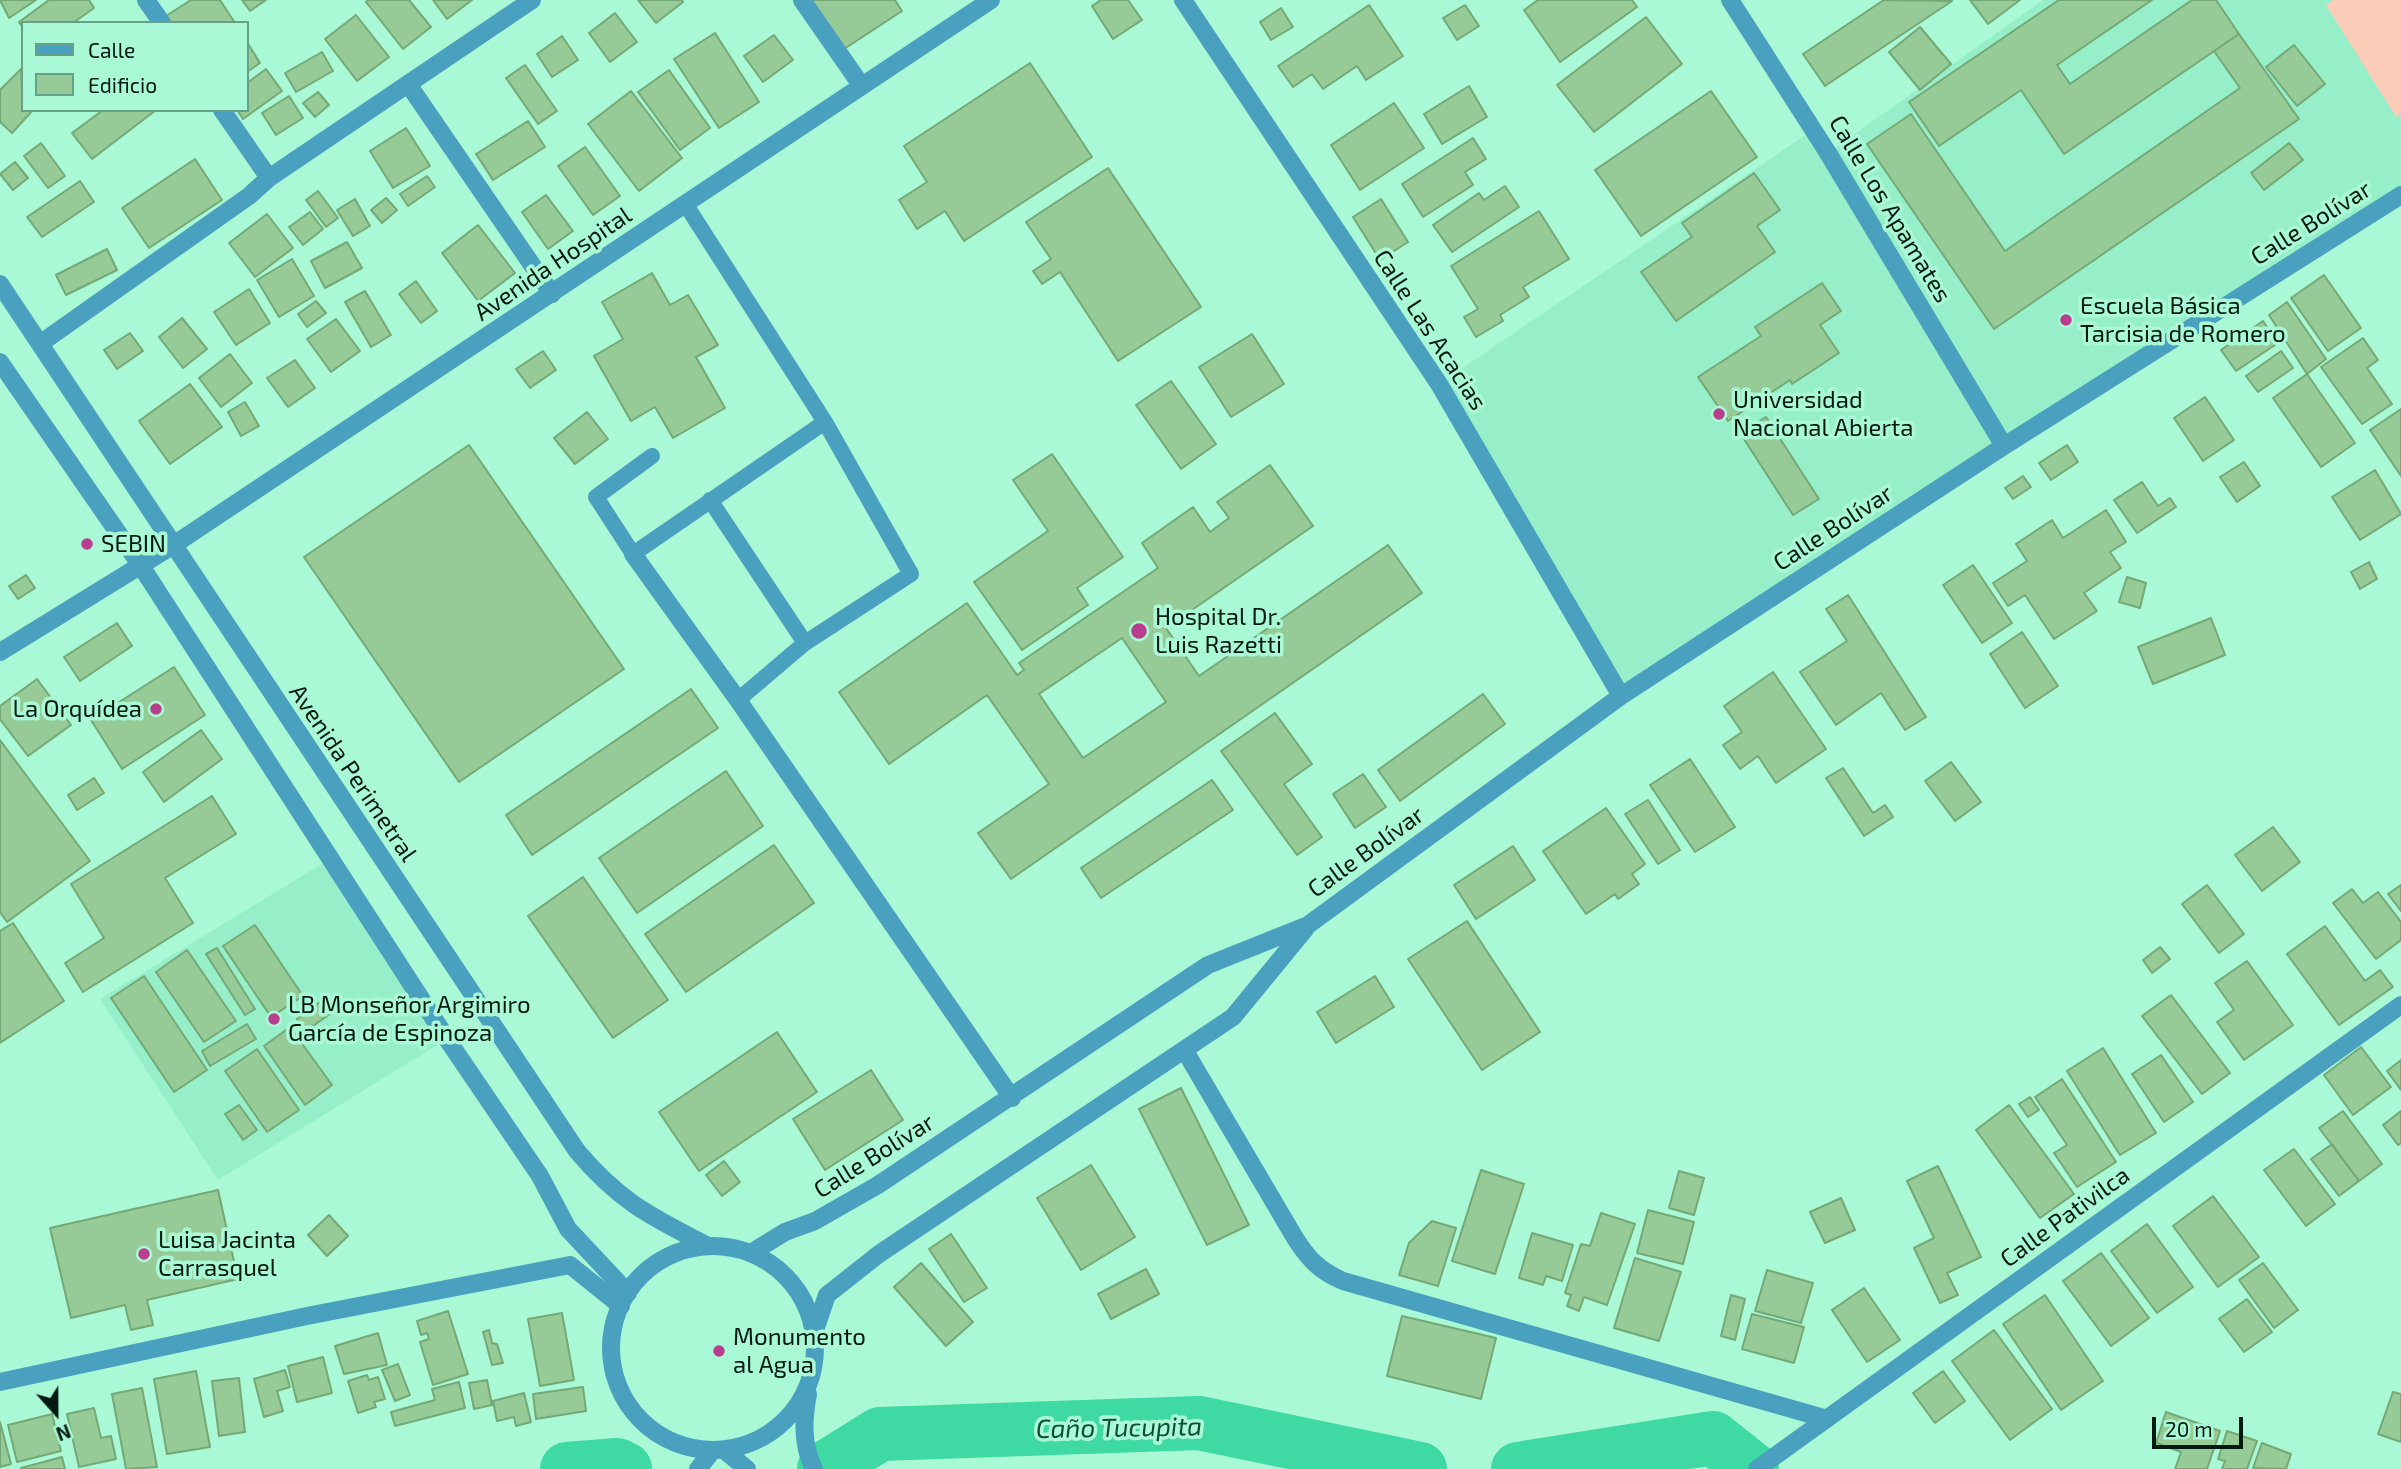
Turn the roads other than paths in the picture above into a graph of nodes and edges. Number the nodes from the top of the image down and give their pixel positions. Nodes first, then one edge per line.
1 (532, 0) edge
2 (802, 0) edge
3 (991, 0) edge
4 (1183, 0) edge
5 (1730, 0) edge
6 (151, 2) edge
7 (161, 21) edge
8 (408, 84) junction
9 (861, 85) junction
10 (223, 112) edge
11 (269, 178) junction
12 (2401, 195) edge
13 (686, 205) junction
14 (0, 284) edge
15 (552, 295) junction
16 (41, 343) junction
17 (0, 362) edge
18 (825, 422) junction
19 (2004, 446) junction
20 (652, 456) dead end
21 (710, 500) junction
22 (172, 546) junction
23 (633, 554) junction
24 (141, 566) junction
25 (805, 643) junction
26 (0, 652) edge
27 (1620, 696) junction
28 (738, 700) junction
29 (1308, 925) junction
30 (2401, 1005) edge
31 (1185, 1051) junction
32 (1012, 1098) junction
33 (708, 1246) junction
34 (751, 1253) junction
35 (624, 1299) junction
36 (814, 1330) junction
37 (814, 1371) junction
38 (0, 1382) edge
39 (1827, 1419) junction
40 (719, 1450) junction
41 (813, 1467) edge
42 (698, 1469) edge
43 (747, 1469) edge
44 (1757, 1469) edge

1 - 8 street
2 - 9 street
3 - 9 street, Avenida Hospital
4 - 27 street, Calle Las Acacias
5 - 19 street, Calle Los Apamates
6 - 7 street
8 - 11 street
8 - 15 street
9 - 13 street, Avenida Hospital
10 - 11 street
11 - 16 street
12 - 19 street, Calle Bolívar
13 - 15 street, Avenida Hospital
13 - 18 lane
14 - 16 street, Avenida Perimetral
15 - 22 street, Avenida Hospital
16 - 22 street, Avenida Perimetral
17 - 24 street
18 - 21 lane
18 - 25 lane
19 - 27 street, Calle Bolívar
20 - 23 lane
21 - 23 lane
21 - 25 lane
22 - 24 street, Avenida Hospital
22 - 33 street, Avenida Perimetral
23 - 28 street
24 - 26 street, Avenida Hospital
24 - 35 street
25 - 28 lane
27 - 29 street, Calle Bolívar
28 - 32 street
29 - 31 street, Calle Bolívar
29 - 32 street, Calle Bolívar
30 - 39 street, Calle Pativilca
31 - 36 street, Calle Bolívar
31 - 39 street
32 - 34 street, Calle Bolívar
33 - 34 street
33 - 35 street
34 - 36 street
35 - 38 street
35 - 40 street
36 - 37 street
37 - 40 street
37 - 41 street
39 - 44 street, Calle Pativilca
40 - 42 street
40 - 43 street

